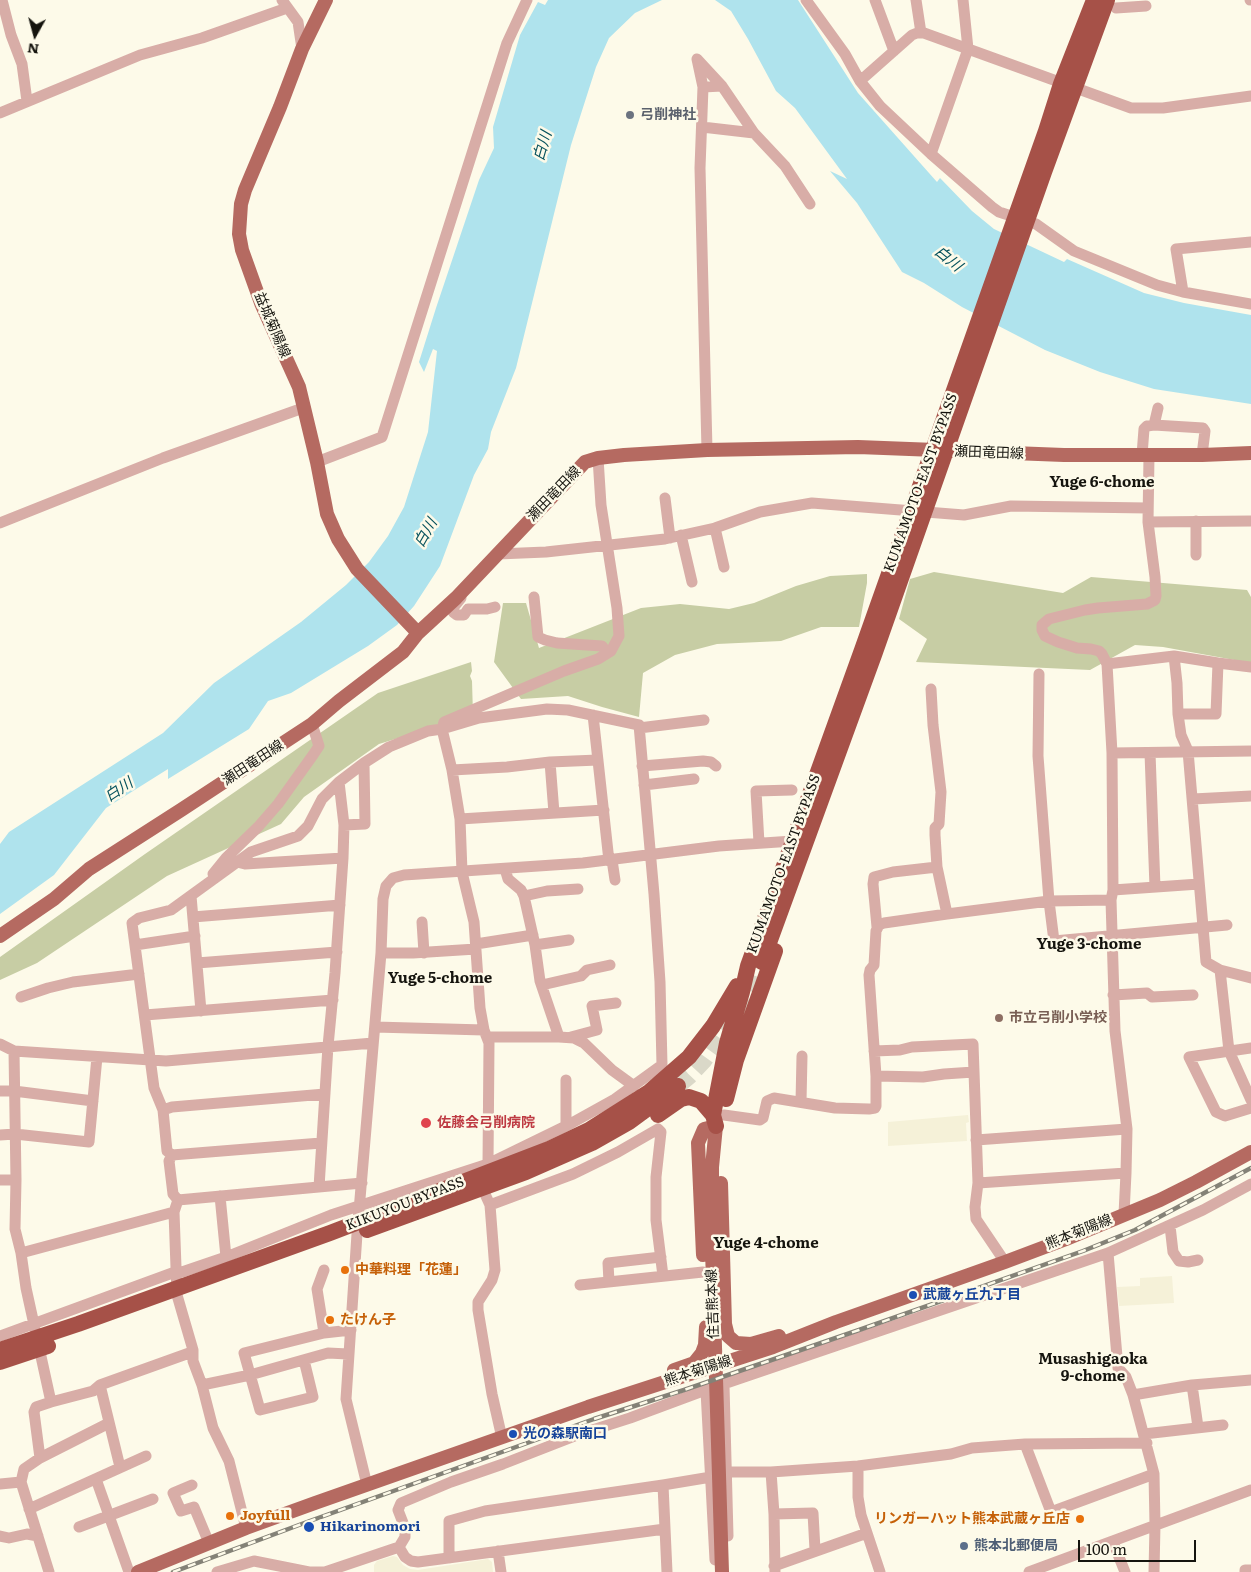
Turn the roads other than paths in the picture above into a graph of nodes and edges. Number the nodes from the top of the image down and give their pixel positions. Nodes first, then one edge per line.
1 (2, 0) edge
2 (326, 0) edge
3 (527, 0) edge
4 (806, 0) edge
5 (875, 0) edge
6 (916, 0) edge
7 (963, 0) edge
8 (1094, 0) edge
9 (285, 4) edge
10 (1112, 4) edge
11 (1146, 6) dead end
12 (921, 33) junction
13 (302, 49) junction
14 (968, 49) junction
15 (894, 51) junction
16 (860, 81) junction
17 (722, 86) junction
18 (1068, 86) junction
19 (703, 87) junction
20 (1251, 96) edge
21 (27, 101) junction
22 (0, 113) edge
23 (702, 127) junction
24 (754, 133) junction
25 (931, 154) junction
26 (810, 204) dead end
27 (1251, 242) edge
28 (1183, 292) junction
29 (1251, 304) edge
30 (303, 408) junction
31 (1158, 408) dead end
32 (1154, 424) junction
33 (707, 450) junction
34 (1251, 453) edge
35 (1202, 455) junction
36 (1146, 456) junction
37 (598, 458) junction
38 (317, 462) junction
39 (665, 498) dead end
40 (1148, 508) junction
41 (1251, 512) edge
42 (1196, 521) junction
43 (1251, 521) edge
44 (1148, 522) junction
45 (0, 523) edge
46 (715, 528) junction
47 (676, 537) junction
48 (513, 541) dead end
49 (607, 546) junction
50 (499, 554) junction
51 (1196, 555) dead end
52 (724, 567) dead end
53 (692, 582) dead end
54 (534, 597) dead end
55 (495, 607) dead end
56 (418, 633) junction
57 (868, 652) junction
58 (607, 653) junction
59 (1174, 656) junction
60 (1218, 663) junction
61 (1107, 664) junction
62 (1251, 667) edge
63 (1039, 674) dead end
64 (931, 688) dead end
65 (1178, 714) junction
66 (593, 716) junction
67 (704, 720) dead end
68 (312, 724) junction
69 (639, 728) junction
70 (442, 730) junction
71 (1188, 751) junction
72 (1251, 751) edge
73 (1112, 753) junction
74 (1150, 753) junction
75 (598, 760) junction
76 (550, 762) junction
77 (364, 763) junction
78 (642, 766) junction
79 (716, 766) dead end
80 (452, 770) junction
81 (694, 779) dead end
82 (339, 782) junction
83 (644, 785) junction
84 (792, 790) dead end
85 (1251, 796) edge
86 (1193, 799) junction
87 (604, 810) junction
88 (554, 814) junction
89 (460, 819) junction
90 (344, 826) junction
91 (792, 841) junction
92 (759, 842) junction
93 (650, 854) junction
94 (343, 858) junction
95 (610, 861) junction
96 (237, 862) junction
97 (937, 867) junction
98 (505, 869) junction
99 (462, 872) junction
100 (615, 880) dead end
101 (1199, 884) junction
102 (204, 885) junction
103 (1155, 887) junction
104 (578, 888) dead end
105 (1112, 895) junction
106 (191, 896) junction
107 (524, 896) junction
108 (1049, 902) junction
109 (340, 905) junction
110 (947, 914) junction
111 (193, 917) junction
112 (422, 922) dead end
113 (1226, 924) dead end
114 (1203, 926) junction
115 (877, 927) junction
116 (0, 936) edge
117 (195, 936) junction
118 (1111, 936) junction
119 (534, 940) junction
120 (569, 940) dead end
121 (135, 945) junction
122 (476, 946) junction
123 (337, 952) junction
124 (424, 952) junction
125 (381, 953) junction
126 (197, 963) junction
127 (757, 964) junction
128 (610, 965) dead end
129 (1220, 970) junction
130 (139, 974) junction
131 (1251, 978) edge
132 (542, 985) junction
133 (1113, 995) junction
134 (1193, 995) dead end
135 (21, 997) dead end
136 (333, 1000) junction
137 (616, 1002) dead end
138 (201, 1011) junction
139 (145, 1015) junction
140 (375, 1027) junction
141 (732, 1027) junction
142 (486, 1034) junction
143 (707, 1034) junction
144 (565, 1037) junction
145 (373, 1043) junction
146 (0, 1044) edge
147 (742, 1045) junction
148 (328, 1046) junction
149 (1251, 1048) edge
150 (14, 1051) junction
151 (874, 1051) junction
152 (1229, 1051) junction
153 (802, 1056) dead end
154 (97, 1057) junction
155 (150, 1060) junction
156 (974, 1072) junction
157 (876, 1076) junction
158 (566, 1080) dead end
159 (634, 1086) junction
160 (678, 1086) tunnel mouth
161 (0, 1091) edge
162 (14, 1091) junction
163 (325, 1094) junction
164 (93, 1100) junction
165 (1251, 1100) edge
166 (801, 1102) junction
167 (1251, 1108) edge
168 (163, 1110) junction
169 (718, 1118) junction
170 (566, 1126) junction
171 (1127, 1129) junction
172 (0, 1134) edge
173 (15, 1134) junction
174 (976, 1140) junction
175 (321, 1142) junction
176 (1251, 1152) edge
177 (172, 1155) junction
178 (488, 1164) junction
179 (1126, 1173) junction
180 (0, 1180) edge
181 (16, 1180) junction
182 (362, 1183) junction
183 (978, 1183) junction
184 (1251, 1184) edge
185 (319, 1187) junction
186 (220, 1196) junction
187 (488, 1199) junction
188 (178, 1200) junction
189 (174, 1212) junction
190 (414, 1213) junction
191 (1124, 1214) junction
192 (358, 1220) junction
193 (1170, 1226) junction
194 (21, 1253) junction
195 (1108, 1253) junction
196 (226, 1256) junction
197 (661, 1256) junction
198 (1005, 1262) junction
199 (1192, 1264) dead end
200 (324, 1270) dead end
201 (703, 1272) junction
202 (663, 1276) junction
203 (609, 1282) junction
204 (580, 1285) dead end
205 (177, 1286) junction
206 (836, 1322) junction
207 (351, 1330) junction
208 (324, 1333) junction
209 (0, 1336) edge
210 (37, 1337) junction
211 (0, 1350) edge
212 (192, 1352) junction
213 (348, 1354) junction
214 (304, 1360) junction
215 (0, 1362) edge
216 (250, 1375) junction
217 (675, 1379) junction
218 (1251, 1380) edge
219 (100, 1385) junction
220 (202, 1385) junction
221 (724, 1385) junction
222 (1192, 1385) junction
223 (706, 1390) junction
224 (1133, 1395) junction
225 (682, 1399) junction
226 (51, 1402) junction
227 (588, 1407) junction
228 (109, 1423) junction
229 (1223, 1425) dead end
230 (1198, 1427) junction
231 (502, 1438) junction
232 (1146, 1439) junction
233 (1025, 1444) junction
234 (146, 1456) dead end
235 (40, 1458) junction
236 (858, 1466) junction
237 (120, 1467) junction
238 (726, 1472) junction
239 (771, 1472) junction
240 (1154, 1474) junction
241 (711, 1477) junction
242 (96, 1479) junction
243 (21, 1482) junction
244 (0, 1484) edge
245 (192, 1485) dead end
246 (367, 1485) junction
247 (663, 1485) junction
248 (1251, 1490) edge
249 (153, 1499) dead end
250 (29, 1509) junction
251 (774, 1514) junction
252 (109, 1515) junction
253 (1155, 1525) junction
254 (79, 1527) dead end
255 (246, 1528) junction
256 (665, 1529) junction
257 (867, 1533) junction
258 (0, 1536) edge
259 (38, 1536) junction
260 (1113, 1542) junction
261 (209, 1543) junction
262 (399, 1547) junction
263 (815, 1550) junction
264 (498, 1551) junction
265 (449, 1558) junction
266 (360, 1560) junction
267 (254, 1566) edge
268 (774, 1569) edge
269 (1251, 1570) edge
270 (49, 1572) edge
271 (129, 1572) edge
272 (138, 1572) edge
273 (217, 1572) edge
274 (360, 1572) edge
275 (501, 1572) edge
276 (666, 1572) edge
277 (715, 1572) edge
278 (722, 1572) edge
279 (728, 1572) edge
280 (880, 1572) edge
281 (1029, 1572) edge
282 (1125, 1572) edge
283 (1154, 1572) edge
284 (1245, 1572) edge

1 - 21 street
2 - 13 main road, 益城菊陽線
3 - 38 street
4 - 16 street
5 - 15 street
6 - 12 street
7 - 14 street
8 - 18 highway, KUMAMOTO-EAST BYPASS
9 - 13 street
9 - 21 street
10 - 11 street
10 - 18 highway, KUMAMOTO-EAST BYPASS
12 - 14 street
12 - 15 street
13 - 30 main road, 益城菊陽線
14 - 18 street
14 - 25 street
15 - 16 street
16 - 25 street
17 - 19 street
17 - 19 street
17 - 24 street
18 - 20 street
18 - 57 highway, KUMAMOTO-EAST BYPASS
19 - 23 street
21 - 22 street
23 - 24 street
23 - 33 street
24 - 26 street
25 - 28 street
27 - 28 street
28 - 29 street
30 - 38 main road, 益城菊陽線
30 - 45 street
31 - 32 street
32 - 35 street
32 - 36 street
33 - 36 main road, 瀬田竜田線
33 - 37 main road, 瀬田竜田線
34 - 35 main road, 瀬田竜田線
35 - 36 main road, 瀬田竜田線
36 - 40 street
37 - 49 street
37 - 50 main road, 瀬田竜田線
38 - 56 main road, 益城菊陽線
39 - 47 street
40 - 44 street
40 - 46 street
41 - 43 street
42 - 43 street
42 - 44 street
42 - 51 street
44 - 61 street
46 - 47 street
46 - 52 street
47 - 49 street
47 - 53 street
48 - 50 street
49 - 50 street
49 - 58 street
50 - 55 street
50 - 56 main road, 瀬田竜田線
54 - 58 street
56 - 68 main road, 瀬田竜田線
57 - 91 highway, KUMAMOTO-EAST BYPASS
57 - 127 highway
58 - 70 street
59 - 60 street
59 - 61 street
59 - 65 street
60 - 62 street
60 - 65 street
61 - 73 street
63 - 108 street
64 - 97 street
65 - 71 street
66 - 69 street
66 - 70 street
66 - 75 street
67 - 69 street
68 - 102 street
68 - 116 main road, 瀬田竜田線
69 - 78 street
70 - 77 street
70 - 80 street
71 - 72 street
71 - 74 street
71 - 86 street
73 - 74 street
73 - 105 street
74 - 103 street
75 - 76 street
75 - 87 street
76 - 80 street
76 - 88 street
77 - 82 street
77 - 90 street
78 - 79 street
78 - 83 street
80 - 89 street
81 - 83 street
82 - 90 street
82 - 96 street
83 - 93 street
84 - 92 street
85 - 86 street
86 - 101 street
87 - 88 street
87 - 95 street
88 - 89 street
89 - 99 street
90 - 94 street
91 - 92 street
91 - 127 highway, KUMAMOTO-EAST BYPASS
92 - 93 street
93 - 95 street
93 - 159 street
94 - 96 street
94 - 109 street
95 - 98 street
95 - 100 street
96 - 102 street
97 - 110 street
97 - 115 street
98 - 99 street
98 - 107 street
99 - 122 street
99 - 125 street
101 - 103 street
101 - 114 street
102 - 106 street
103 - 105 street
104 - 107 street
105 - 108 street
105 - 118 street
106 - 111 street
106 - 121 street
107 - 119 street
108 - 110 street
108 - 118 street
109 - 111 street
109 - 123 street
110 - 115 street
111 - 117 street
112 - 124 street
113 - 114 street
114 - 118 street
114 - 129 street
115 - 151 street
117 - 121 street
117 - 126 street
118 - 133 street
119 - 120 street
119 - 122 street
119 - 132 street
121 - 130 street
122 - 124 street
122 - 142 street
123 - 126 street
123 - 136 street
124 - 125 street
125 - 140 street
126 - 138 street
127 - 141 highway
127 - 143 highway, KIKUYOU BYPASS
127 - 147 highway
128 - 132 street
129 - 131 street
129 - 152 street
130 - 135 street
130 - 139 street
132 - 144 street
133 - 134 street
133 - 171 street
136 - 138 street
136 - 148 street
137 - 144 street
138 - 139 street
139 - 155 street
140 - 142 street
140 - 145 street
141 - 143 highway
141 - 147 highway
141 - 169 highway
142 - 144 street
142 - 178 street
143 - 192 highway, KIKUYOU BYPASS
144 - 159 street
145 - 148 street
145 - 182 street
146 - 150 street
147 - 169 highway
148 - 155 street
148 - 163 street
149 - 152 street
150 - 154 street
150 - 162 street
151 - 156 street
151 - 157 street
152 - 165 street
152 - 167 street
153 - 166 street
154 - 155 street
154 - 164 street
155 - 168 street
156 - 157 street
156 - 174 street
157 - 166 street
158 - 170 street
159 - 170 street
160 - 190 highway, KIKUYOU BYPASS
161 - 162 street
162 - 164 street
162 - 173 street
163 - 168 street
163 - 175 street
164 - 173 street
166 - 169 street
168 - 177 street
169 - 187 highway
169 - 201 main road
169 - 206 main road
169 - 278 main road, 住吉熊本線
170 - 178 street
171 - 174 street
171 - 179 street
172 - 173 street
173 - 181 street
174 - 183 street
175 - 177 street
175 - 185 street
176 - 191 main road, 熊本菊陽線
177 - 188 street
178 - 192 street
179 - 183 street
179 - 191 street
180 - 181 street
181 - 194 street
182 - 185 street
182 - 192 street
183 - 198 street
184 - 193 street
185 - 186 street
186 - 188 street
186 - 196 street
187 - 190 highway
187 - 197 street
187 - 231 street
188 - 189 street
189 - 194 street
189 - 205 street
190 - 192 highway, KIKUYOU BYPASS
191 - 198 main road, 熊本菊陽線
192 - 196 street
192 - 205 highway, KIKUYOU BYPASS
192 - 207 street
193 - 195 street
193 - 199 street
194 - 210 street
195 - 221 street
195 - 224 street
196 - 205 street
197 - 202 street
197 - 203 street
198 - 206 main road, 熊本菊陽線
200 - 208 street
201 - 202 street
201 - 227 main road
202 - 203 street
203 - 204 street
205 - 210 street
205 - 210 highway, KIKUYOU BYPASS
205 - 212 street
206 - 217 main road, 熊本菊陽線
207 - 208 street
207 - 213 street
208 - 216 street
209 - 210 street
210 - 211 highway, KIKUYOU BYPASS
210 - 215 highway, KIKUYOU BYPASS
210 - 226 street
212 - 219 street
212 - 220 street
213 - 214 street
213 - 246 street
214 - 216 street
214 - 216 street
216 - 220 street
217 - 225 street
217 - 227 main road, 熊本菊陽線
218 - 222 street
219 - 226 street
219 - 228 street
220 - 255 street
221 - 223 street
221 - 238 street
222 - 224 street
222 - 230 street
223 - 225 street
223 - 241 street
224 - 232 street
225 - 262 street
226 - 235 street
227 - 231 main road, 熊本菊陽線
228 - 235 street
228 - 237 street
229 - 230 street
230 - 232 street
231 - 246 main road, 熊本菊陽線
232 - 233 street
232 - 240 street
233 - 236 street
233 - 240 street
234 - 237 street
235 - 243 street
236 - 239 street
236 - 257 street
237 - 242 street
238 - 239 street
238 - 241 street
238 - 279 street
239 - 251 street
240 - 253 street
241 - 247 street
241 - 277 street
242 - 250 street
242 - 252 street
243 - 244 street
243 - 250 street
245 - 261 street
246 - 255 main road, 熊本菊陽線
247 - 256 street
247 - 265 street
248 - 253 street
249 - 252 street
250 - 259 street
251 - 263 street
251 - 268 street
252 - 254 street
252 - 271 street
253 - 260 street
253 - 283 street
255 - 261 main road, 熊本菊陽線
256 - 264 street
256 - 276 street
257 - 263 street
257 - 280 street
258 - 259 street
259 - 270 street
260 - 281 street
260 - 282 street
261 - 272 main road, 熊本菊陽線
262 - 265 street
262 - 266 street
263 - 268 street
264 - 265 street
264 - 275 street
266 - 267 street
266 - 274 street
267 - 273 street
269 - 284 street

